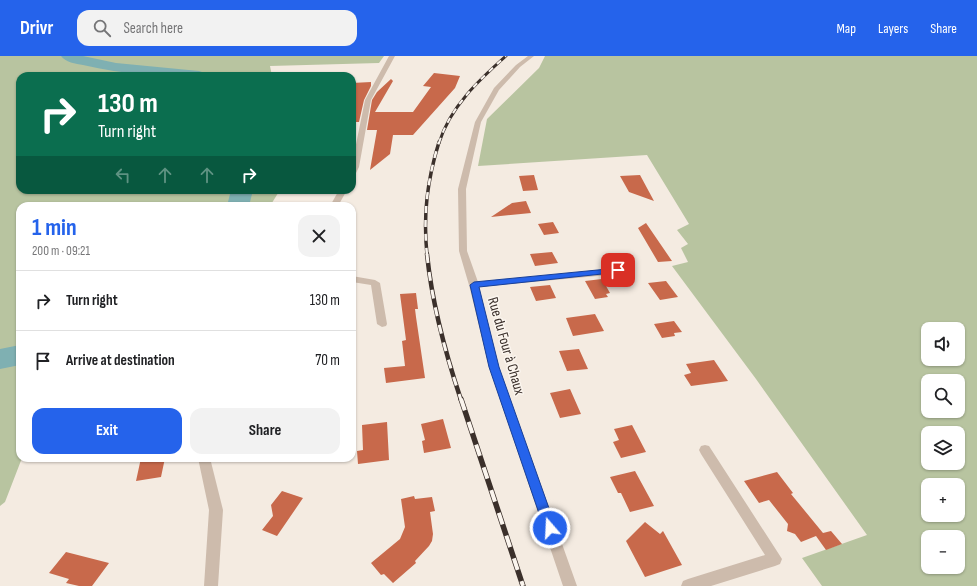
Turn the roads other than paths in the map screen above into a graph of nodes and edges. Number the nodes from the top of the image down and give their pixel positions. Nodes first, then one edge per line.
1 (392, 56) edge
2 (531, 56) edge
3 (356, 162) edge
4 (618, 270) dead end
5 (356, 279) edge
6 (474, 285) junction
7 (382, 324) dead end
8 (705, 450) dead end
9 (205, 462) edge
10 (211, 586) edge
11 (570, 586) edge
12 (688, 586) edge

1 - 3 street
2 - 6 street, Rue du Four à Chaux
4 - 6 street
5 - 7 street
6 - 11 street, Rue du Four à Chaux
8 - 12 street
9 - 10 street

